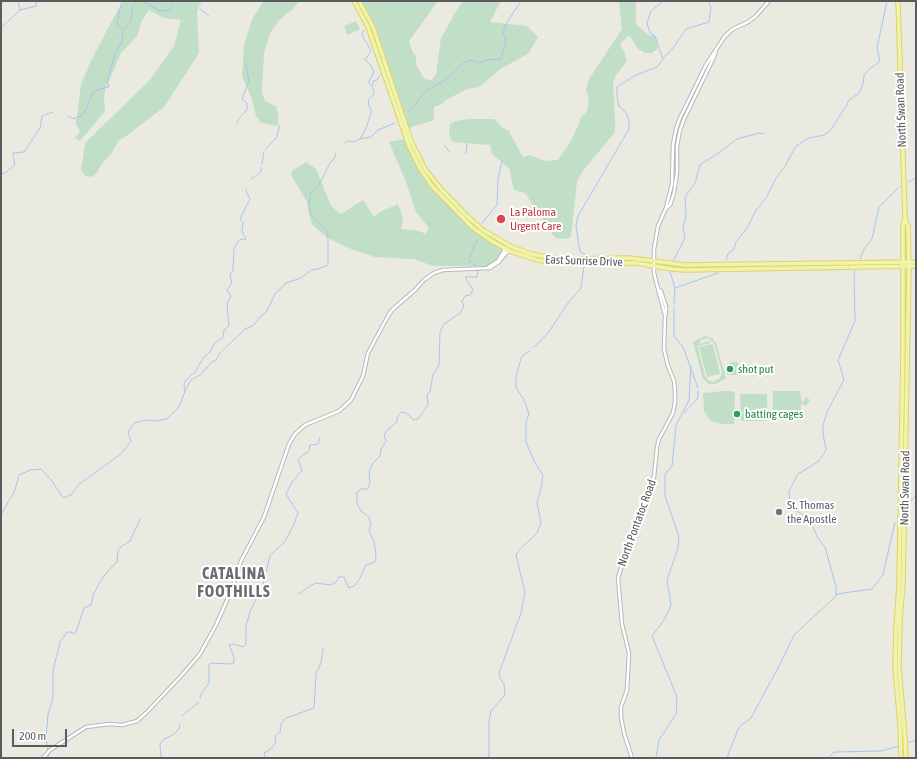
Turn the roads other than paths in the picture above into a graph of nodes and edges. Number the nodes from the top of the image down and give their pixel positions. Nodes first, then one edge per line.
1 (354, 1) edge
2 (359, 1) edge
3 (769, 1) edge
4 (898, 1) edge
5 (392, 82) junction
6 (388, 84) junction
7 (466, 218) junction
8 (905, 218) junction
9 (510, 246) junction
10 (505, 249) junction
11 (510, 251) junction
12 (558, 261) junction
13 (654, 261) junction
14 (903, 262) junction
15 (909, 262) junction
16 (916, 262) edge
17 (654, 266) junction
18 (916, 266) edge
19 (903, 267) junction
20 (909, 267) junction
21 (478, 268) junction
22 (658, 289) junction
23 (661, 299) junction
24 (666, 307) junction
25 (665, 315) junction
26 (904, 402) junction
27 (903, 462) junction
28 (43, 758) edge
29 (632, 758) edge
30 (901, 758) edge
31 (906, 758) edge

1 - 6 main road, East Sunrise Drive
2 - 5 main road, East Sunrise Drive
3 - 13 street, North Pontatoc Road
4 - 8 main road, North Swan Road
5 - 6 main road
5 - 7 main road, East Sunrise Drive
6 - 7 main road, East Sunrise Drive
7 - 9 main road, East Sunrise Drive
7 - 10 main road, East Sunrise Drive
8 - 14 main road, North Swan Road
8 - 15 main road, North Swan Road
9 - 10 street
9 - 12 main road, East Sunrise Drive
10 - 11 main road, East Sunrise Drive
10 - 21 street
11 - 12 main road, East Sunrise Drive
11 - 21 street
12 - 13 main road, East Sunrise Drive
12 - 17 main road, East Sunrise Drive
13 - 14 main road, East Sunrise Drive
13 - 17 street, North Pontatoc Road
14 - 15 main road, East Sunrise Drive
14 - 19 main road, North Swan Road
15 - 16 main road, East Sunrise Drive
15 - 20 main road, North Swan Road
17 - 19 main road, East Sunrise Drive
17 - 22 street, North Pontatoc Road
18 - 20 main road, East Sunrise Drive
19 - 20 main road, East Sunrise Drive
19 - 26 main road, North Swan Road
20 - 26 main road, North Swan Road
21 - 28 street
22 - 23 street, North Pontatoc Road
22 - 24 street, North Pontatoc Road
23 - 24 street
23 - 25 street, North Pontatoc Road
24 - 25 street, North Pontatoc Road
25 - 29 street, North Pontatoc Road
26 - 27 main road, North Swan Road
27 - 30 main road, North Swan Road
27 - 31 main road, North Swan Road

